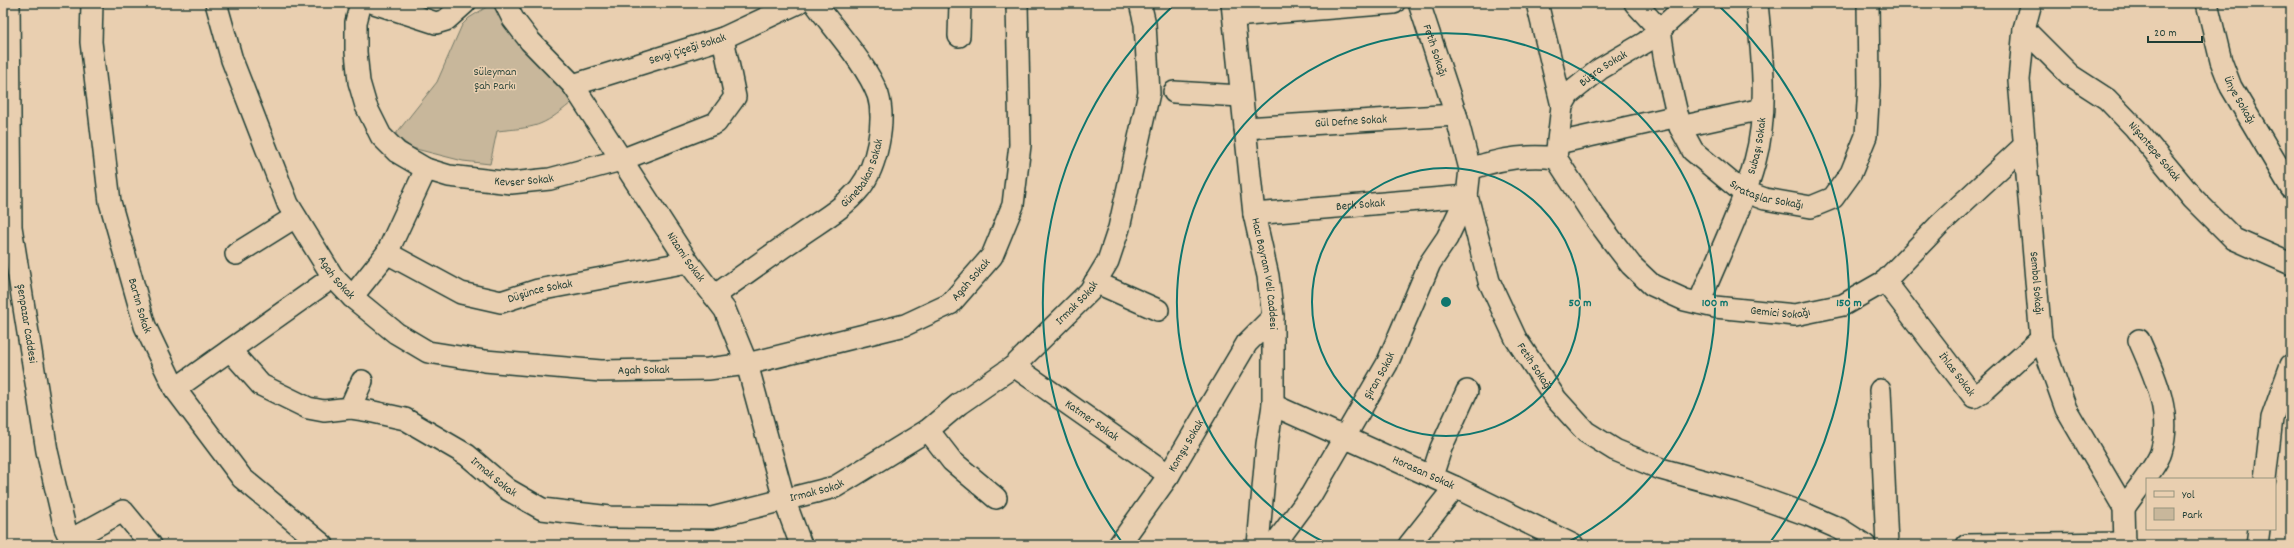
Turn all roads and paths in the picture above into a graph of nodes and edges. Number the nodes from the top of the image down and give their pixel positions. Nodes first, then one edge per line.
1 (9, 3) edge
2 (92, 3) edge
3 (216, 3) edge
4 (361, 3) edge
5 (374, 3) edge
6 (465, 3) edge
7 (505, 3) edge
8 (798, 3) edge
9 (815, 3) edge
10 (960, 3) edge
11 (1017, 3) edge
12 (1140, 3) edge
13 (1394, 3) edge
14 (1419, 3) edge
15 (1538, 3) edge
16 (1635, 3) edge
17 (1689, 3) edge
18 (1757, 3) edge
19 (1868, 3) edge
20 (2031, 3) edge
21 (2209, 3) edge
22 (1233, 9) edge
23 (2024, 29) junction
24 (1660, 30) junction
25 (959, 36) dead end
26 (723, 38) junction
27 (573, 85) junction
28 (1174, 92) dead end
29 (1240, 96) junction
30 (1562, 106) junction
31 (1762, 109) junction
32 (1456, 115) junction
33 (1679, 121) junction
34 (1246, 128) junction
35 (2025, 145) junction
36 (1557, 150) junction
37 (621, 160) junction
38 (426, 169) junction
39 (1470, 169) junction
40 (2291, 188) edge
41 (1745, 192) junction
42 (1467, 196) junction
43 (1254, 214) junction
44 (295, 218) junction
45 (387, 253) junction
46 (236, 254) dead end
47 (688, 262) junction
48 (2291, 264) edge
49 (333, 277) junction
50 (1885, 281) junction
51 (1095, 282) junction
52 (714, 296) junction
53 (352, 297) junction
54 (1699, 303) junction
55 (1158, 310) dead end
56 (1273, 317) junction
57 (2041, 339) junction
58 (2138, 340) dead end
59 (230, 350) junction
60 (747, 364) junction
61 (1014, 366) junction
62 (2290, 369) edge
63 (362, 381) dead end
64 (174, 389) junction
65 (1880, 390) dead end
66 (1467, 391) dead end
67 (1273, 405) junction
68 (350, 408) junction
69 (928, 430) junction
70 (1344, 436) junction
71 (1169, 475) junction
72 (1432, 476) junction
73 (2265, 478) edge
74 (1455, 487) junction
75 (996, 498) dead end
76 (784, 500) junction
77 (2124, 508) junction
78 (2259, 530) edge
79 (1546, 539) edge
80 (72, 542) edge
81 (2125, 544) edge
82 (151, 545) edge
83 (323, 545) edge
84 (801, 545) edge
85 (1119, 545) edge
86 (1258, 545) edge
87 (1274, 545) edge
88 (1409, 545) edge
89 (1573, 545) edge
90 (1868, 545) edge
91 (1886, 545) edge
92 (1967, 545) edge
93 (2006, 545) edge
94 (2257, 545) edge

1 - 80 street, Şenpazar Caddesi
2 - 64 street, Bartın Sokak
3 - 44 street, Agah Sokak
4 - 38 street, Kevser Sokak
5 - 6 street
7 - 27 street, Nizami Sokak
8 - 26 street, Sevgi Çiçeği Sokak
9 - 52 street, Günebakan Sokak
10 - 25 street
11 - 60 street, Agah Sokak
12 - 51 street, Irmak Sokak
13 - 22 street
14 - 32 street, Fetih Sokağı
15 - 30 street
16 - 24 street
17 - 24 street, Büşra Sokak
18 - 31 street, Subaşı Sokak
19 - 41 street, Sırataşlar Sokağı
20 - 23 street, Sembol Sokağı
21 - 40 street, Ünye Sokağı
22 - 29 street, Hacı Bayram Veli Caddesi
23 - 35 street, Sembol Sokağı
23 - 48 street, Nişantepe Sokak
24 - 30 street, Büşra Sokak
24 - 33 street, Sırataşlar Sokağı
26 - 27 street, Sevgi Çiçeği Sokak
26 - 37 street, Kevser Sokak
27 - 37 street, Nizami Sokak
28 - 29 street
29 - 34 street, Hacı Bayram Veli Caddesi
30 - 36 street, Büşra Sokak
31 - 33 street
31 - 41 street, Subaşı Sokak
32 - 34 street, Gül Defne Sokak
32 - 39 street, Fetih Sokağı
33 - 36 street
33 - 41 street, Sırataşlar Sokağı
34 - 43 street, Hacı Bayram Veli Caddesi
35 - 50 street, Gemici Sokağı
35 - 57 street, Sembol Sokağı
36 - 39 street
36 - 54 street, Gemici Sokağı
37 - 38 street, Kevser Sokak
37 - 47 street, Nizami Sokak
38 - 45 street
39 - 42 street, Fetih Sokağı
41 - 54 street, Subaşı Sokak
42 - 43 street, Berk Sokak
42 - 70 street, Şiran Sokak
42 - 90 street, Fetih Sokağı
43 - 56 street, Hacı Bayram Veli Caddesi
44 - 46 street
44 - 49 street, Agah Sokak
45 - 47 street, Düşünce Sokak
45 - 53 street
47 - 52 street, Nizami Sokak
49 - 53 street, Agah Sokak
49 - 59 street
50 - 54 street, Gemici Sokağı
50 - 57 street, İhlas Sokak
51 - 55 street
51 - 61 street, Irmak Sokak
52 - 60 street, Nizami Sokak
53 - 60 street, Agah Sokak
56 - 67 street, Hacı Bayram Veli Caddesi
56 - 71 street, Komşu Sokak
57 - 77 street, Sembol Sokağı
58 - 77 street
59 - 64 street
59 - 68 street, Irmak Sokak
60 - 76 street, Nizami Sokak
61 - 69 street, Irmak Sokak
61 - 71 street, Katmer Sokak
62 - 73 street
63 - 68 street
64 - 83 street, Bartın Sokak
65 - 91 street
66 - 72 street
67 - 70 street, Horasan Sokak
67 - 86 street, Hacı Bayram Veli Caddesi
68 - 76 street, Irmak Sokak
69 - 75 street
69 - 76 street, Irmak Sokak
70 - 72 street, Horasan Sokak
70 - 87 street, Şiran Sokak
71 - 85 street, Komşu Sokak
72 - 74 street, Horasan Sokak
74 - 79 street, Horasan Sokak
74 - 88 street
76 - 84 street, Nizami Sokak
77 - 81 street, Sembol Sokağı
78 - 94 street
79 - 89 street, Horasan Sokak
80 - 82 street
81 - 93 street
92 - 93 street

